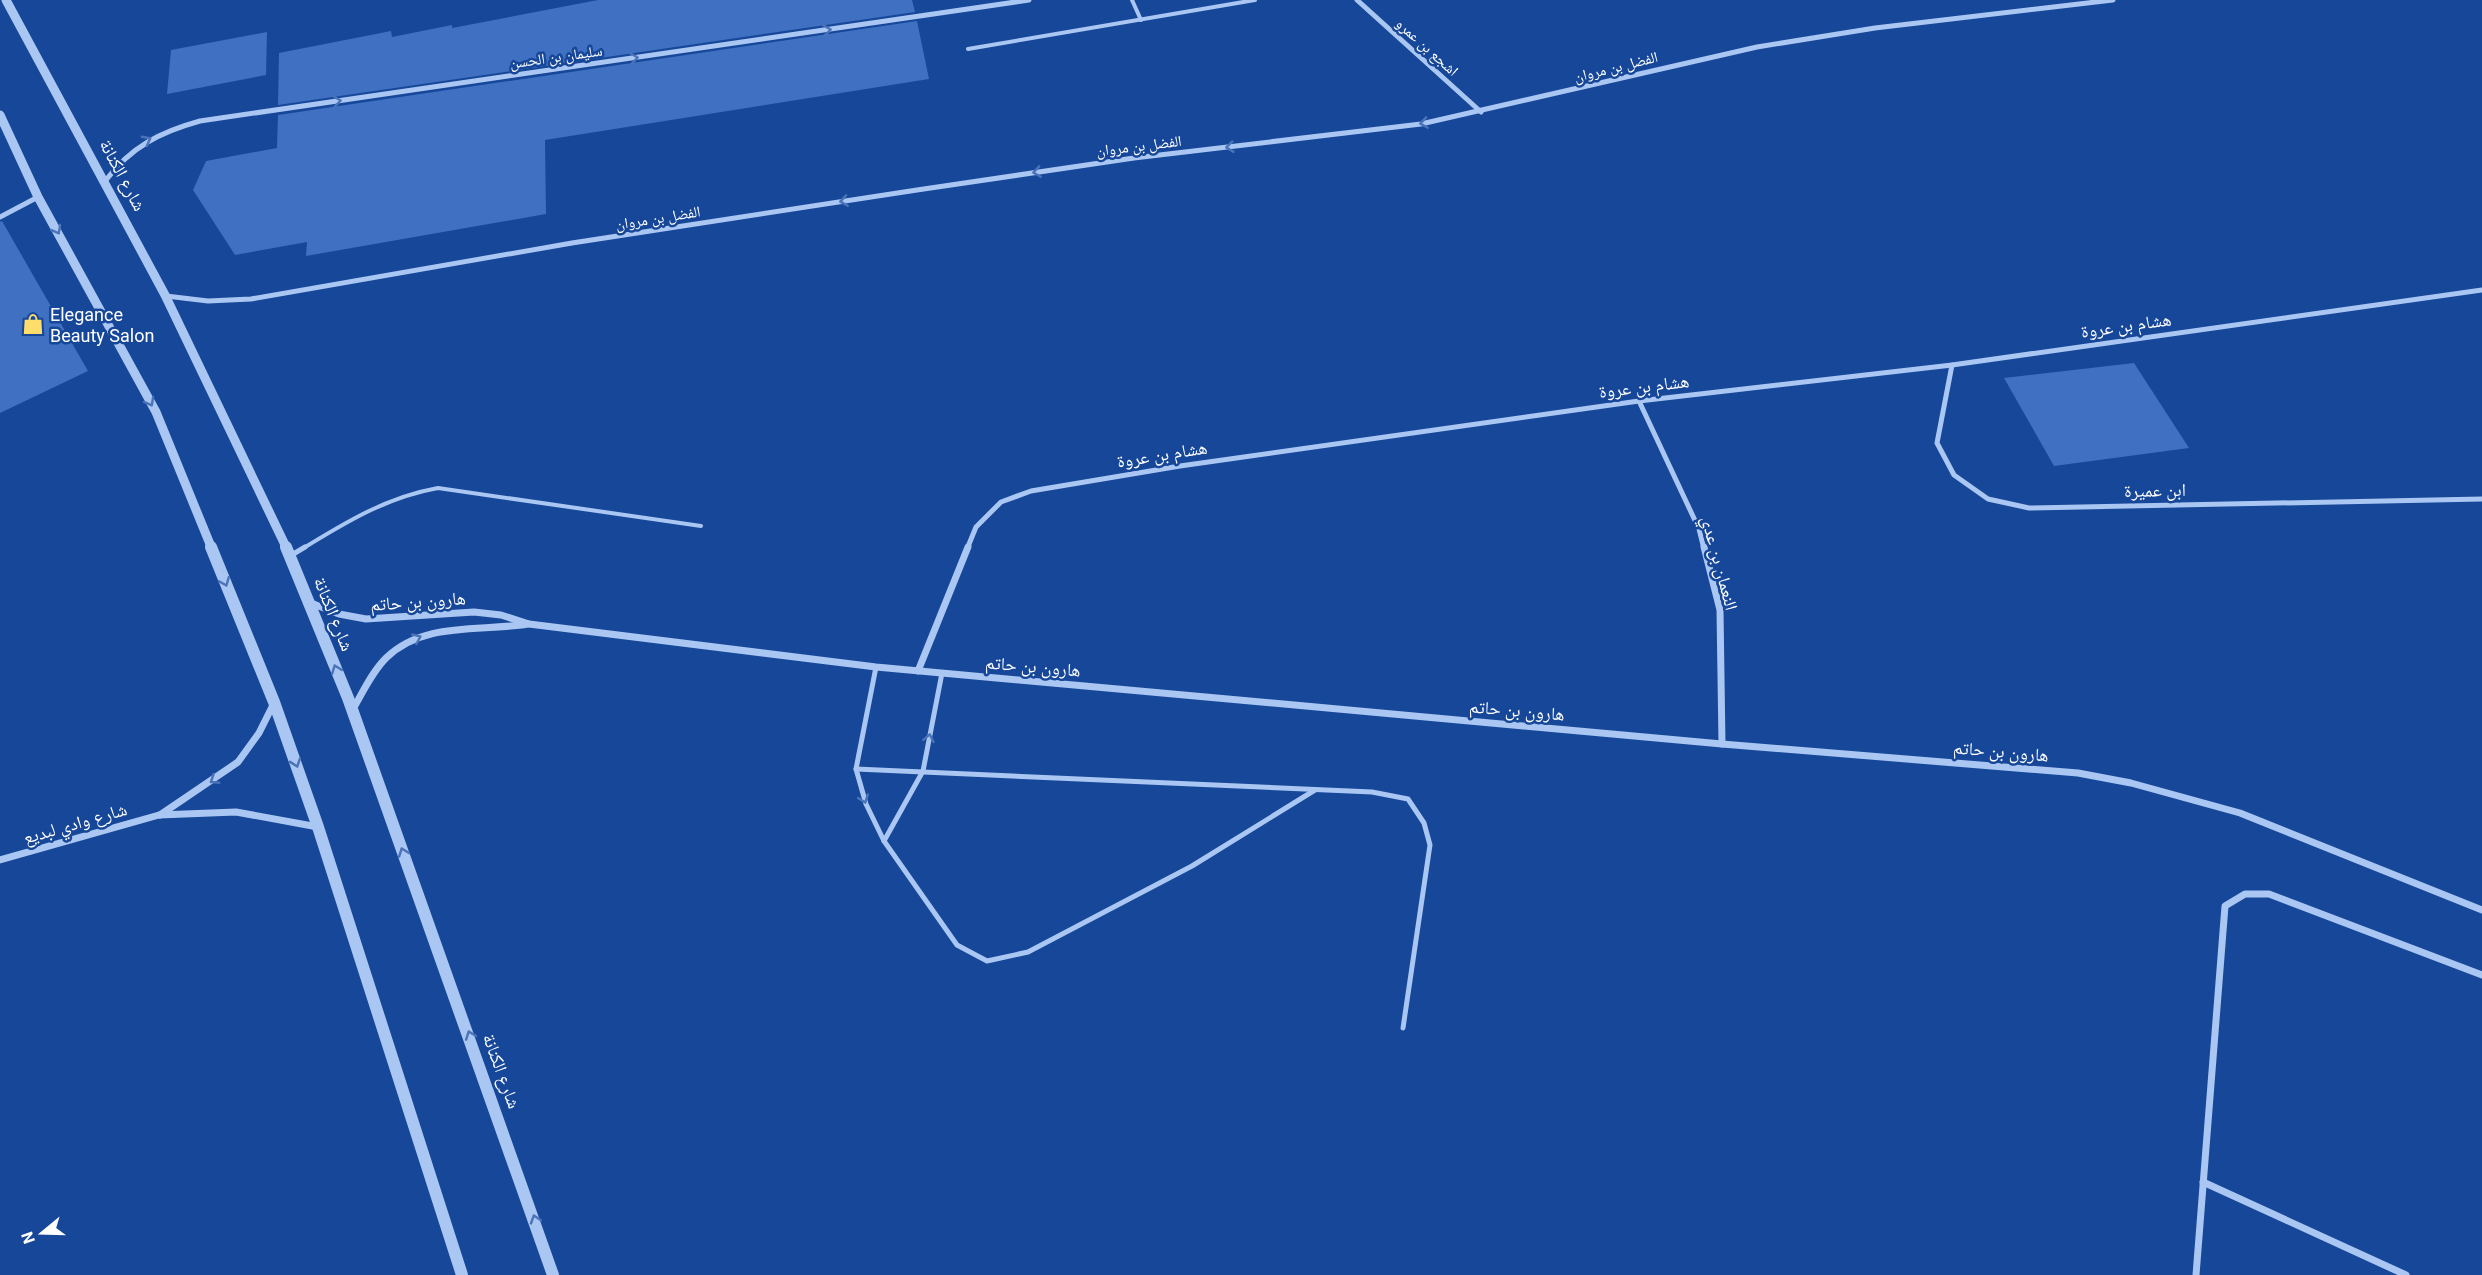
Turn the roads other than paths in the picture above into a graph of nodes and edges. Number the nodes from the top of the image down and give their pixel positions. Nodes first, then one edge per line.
1 (6, 0) edge
2 (1029, 0) edge
3 (1132, 0) edge
4 (1255, 0) edge
5 (1357, 0) edge
6 (2113, 0) edge
7 (1141, 20) junction
8 (968, 50) dead end
9 (1481, 112) junction
10 (0, 114) edge
11 (106, 180) junction
12 (38, 196) junction
13 (0, 217) edge
14 (2482, 290) edge
15 (166, 296) junction
16 (1952, 365) junction
17 (1639, 401) junction
18 (2482, 499) edge
19 (701, 526) dead end
20 (290, 556) junction
21 (311, 603) junction
22 (529, 624) junction
23 (876, 667) junction
24 (918, 671) junction
25 (942, 673) junction
26 (274, 702) junction
27 (352, 711) junction
28 (1722, 744) junction
29 (856, 769) junction
30 (923, 771) junction
31 (1315, 790) junction
32 (159, 815) junction
33 (318, 827) junction
34 (884, 842) junction
35 (0, 860) edge
36 (2482, 910) edge
37 (2482, 975) edge
38 (1403, 1028) dead end
39 (2203, 1182) junction
40 (462, 1275) edge
41 (553, 1275) edge
42 (2196, 1275) edge
43 (2406, 1275) edge

1 - 11 street, شارع الكنانة
11 -> 2 street, سليمان بن الحسن
3 - 7 lane
4 - 7 lane
5 - 9 street, اشجع بن عمرو
6 - 9 street, الفضل بن مروان
7 - 8 lane
9 -> 15 street, الفضل بن مروان
10 - 12 street
11 - 15 street, شارع الكنانة
12 - 13 street
12 -> 26 street
14 - 16 street, هشام بن عروة
15 - 20 street, شارع الكنانة
16 - 17 street, هشام بن عروة
16 - 18 street, ابن عميرة
17 - 24 street, هشام بن عروة
17 - 28 street, النعمان بن عدي
19 - 20 lane
20 - 21 street, شارع الكنانة
21 - 22 street, هارون بن حاتم
27 -> 21 street, شارع الكنانة
22 - 23 street, هارون بن حاتم
27 -> 22 street, هارون بن حاتم
23 - 24 street, هارون بن حاتم
23 - 29 lane
24 - 25 street, هارون بن حاتم
25 - 28 street, هارون بن حاتم
30 -> 25 lane
26 -> 32 street, شارع وادي لبديع
26 -> 33 street
41 -> 27 street, شارع الكنانة
28 - 36 street, هارون بن حاتم
29 - 30 lane
29 -> 34 lane
30 - 31 lane
30 - 34 lane
31 - 34 lane
31 - 38 lane
32 - 33 street, شارع وادي لبديع
32 - 35 street, شارع وادي لبديع
33 - 40 street
37 - 39 street
39 - 42 street
39 - 43 street

